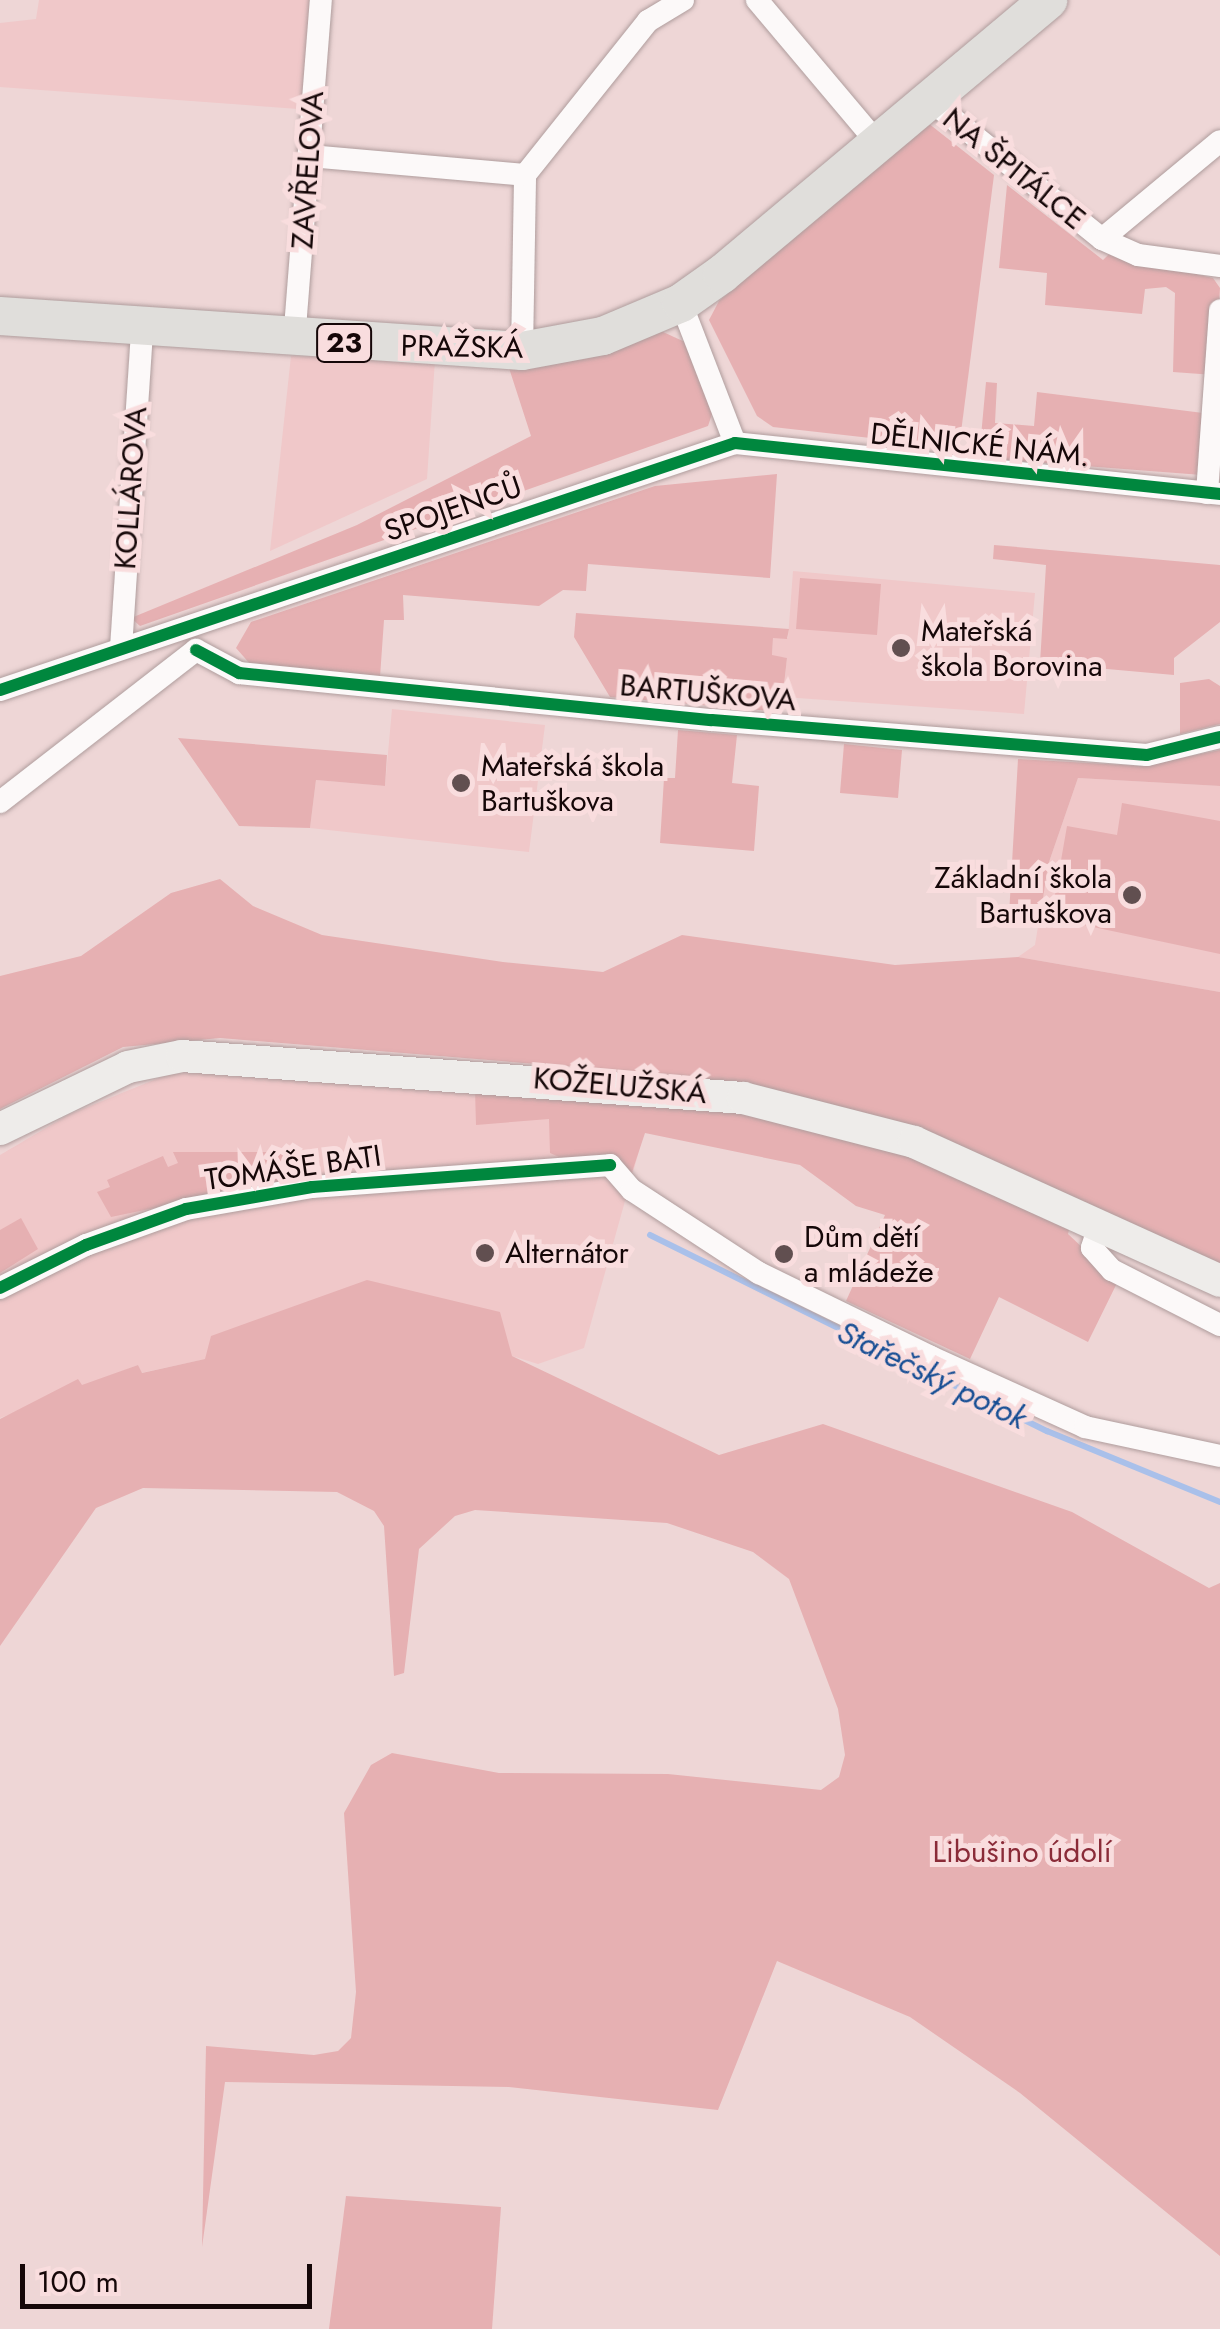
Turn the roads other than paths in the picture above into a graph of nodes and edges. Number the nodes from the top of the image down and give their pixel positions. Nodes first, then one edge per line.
1 (321, 0) edge
2 (683, 0) edge
3 (757, 0) edge
4 (1048, 0) edge
5 (926, 97) junction
6 (876, 140) junction
7 (1220, 140) edge
8 (308, 156) junction
9 (526, 175) junction
10 (1102, 240) junction
11 (1220, 266) edge
12 (681, 303) junction
13 (1220, 310) edge
14 (0, 316) edge
15 (142, 328) junction
16 (294, 341) junction
17 (522, 351) junction
18 (735, 443) junction
19 (1214, 493) edge
20 (187, 626) junction
21 (120, 648) junction
22 (196, 650) junction
23 (0, 690) edge
24 (1220, 737) edge
25 (0, 802) edge
26 (0, 1129) edge
27 (1100, 1226) junction
28 (1220, 1281) edge
29 (0, 1288) edge
30 (1220, 1325) edge
31 (1220, 1456) edge

1 - 8 street, ZAVŘELOVA
2 - 9 street
3 - 6 street
4 - 5 main road, PRAŽSKÁ / 23
5 - 6 main road, PRAŽSKÁ / 23
5 - 10 street, NA ŠPITÁLCE
6 - 12 main road, PRAŽSKÁ / 23
7 - 10 street
8 - 9 street
8 - 16 street, ZAVŘELOVA
9 - 17 street
10 - 11 street, NA ŠPITÁLCE
12 - 17 main road, PRAŽSKÁ / 23
12 - 18 street
13 - 19 street, DĚLNICKÉ NÁM.
14 - 15 main road, PRAŽSKÁ / 23
15 - 16 main road, PRAŽSKÁ / 23
15 - 21 street, KOLLÁROVA
16 - 17 main road, PRAŽSKÁ / 23
18 - 19 street, DĚLNICKÉ NÁM.
18 - 20 street, SPOJENCŮ
20 - 21 street, SPOJENCŮ
20 - 22 street
21 - 23 street, SPOJENCŮ
22 - 24 street, BARTUŠKOVA
22 - 25 street
26 - 27 main road, KOŽELUŽSKÁ
27 - 28 main road, KOŽELUŽSKÁ
27 - 30 street
29 - 31 street, TOMÁŠE BATI

